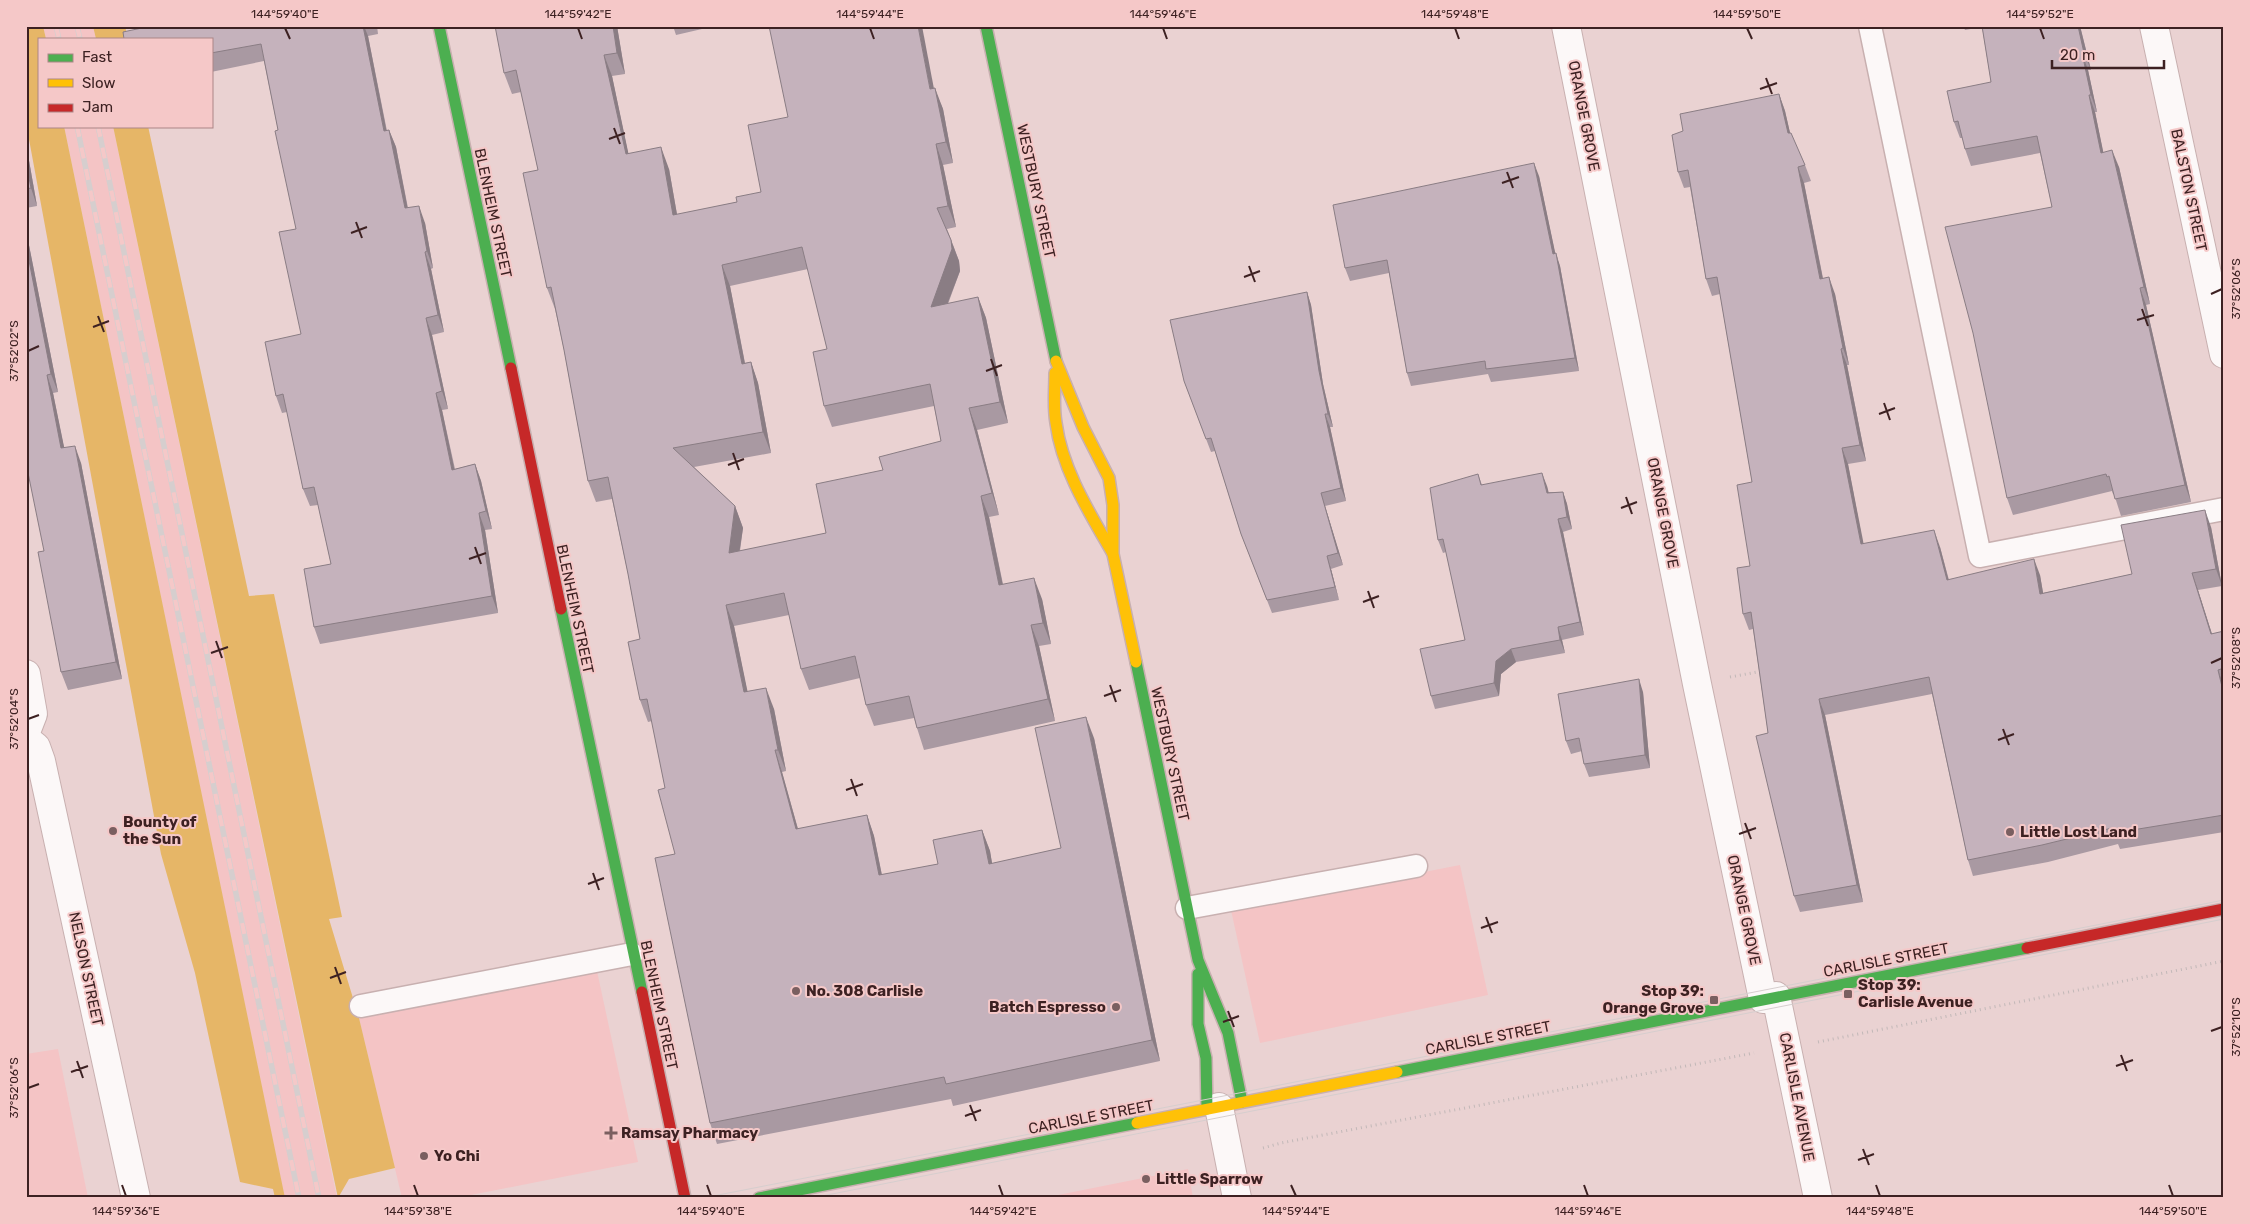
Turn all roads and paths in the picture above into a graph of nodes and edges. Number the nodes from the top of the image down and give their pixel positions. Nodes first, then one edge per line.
1 (439, 26) edge
2 (986, 26) edge
3 (1566, 26) edge
4 (1870, 26) edge
5 (2154, 26) edge
6 (2224, 354) edge
7 (1056, 363) junction
8 (2224, 509) edge
9 (1113, 554) junction
10 (1765, 670) edge
11 (26, 674) edge
12 (1697, 684) junction
13 (28, 738) edge
14 (1416, 866) dead end
15 (1187, 908) junction
16 (2224, 909) edge
17 (632, 954) junction
18 (1198, 960) junction
19 (2224, 961) edge
20 (1770, 997) junction
21 (361, 1006) dead end
22 (1788, 1046) junction
23 (1818, 1052) dead end
24 (1223, 1106) junction
25 (1264, 1153) dead end
26 (136, 1198) edge
27 (685, 1198) edge
28 (759, 1198) edge
29 (1237, 1198) edge
30 (1818, 1198) edge

1 - 17 street, BLENHEIM STREET
2 - 7 street, WESTBURY STREET
3 - 12 street, ORANGE GROVE
4 - 8 lane
5 - 6 street, BALSTON STREET
7 - 9 street, WESTBURY STREET
7 - 9 street, WESTBURY STREET
9 - 15 street, WESTBURY STREET
10 - 12 path
11 - 13 street, NELSON STREET
12 - 20 street, ORANGE GROVE
13 - 26 street, NELSON STREET
14 - 15 lane
15 - 18 street, WESTBURY STREET
16 - 20 street, CARLISLE STREET
17 - 21 lane
17 - 27 street, BLENHEIM STREET
18 - 24 street, WESTBURY STREET
18 - 24 street, WESTBURY STREET
19 - 23 path
20 - 22 street, CARLISLE AVENUE
20 - 24 street, CARLISLE STREET
22 - 25 path
22 - 30 street, CARLISLE AVENUE
24 - 28 street, CARLISLE STREET
24 - 29 street

